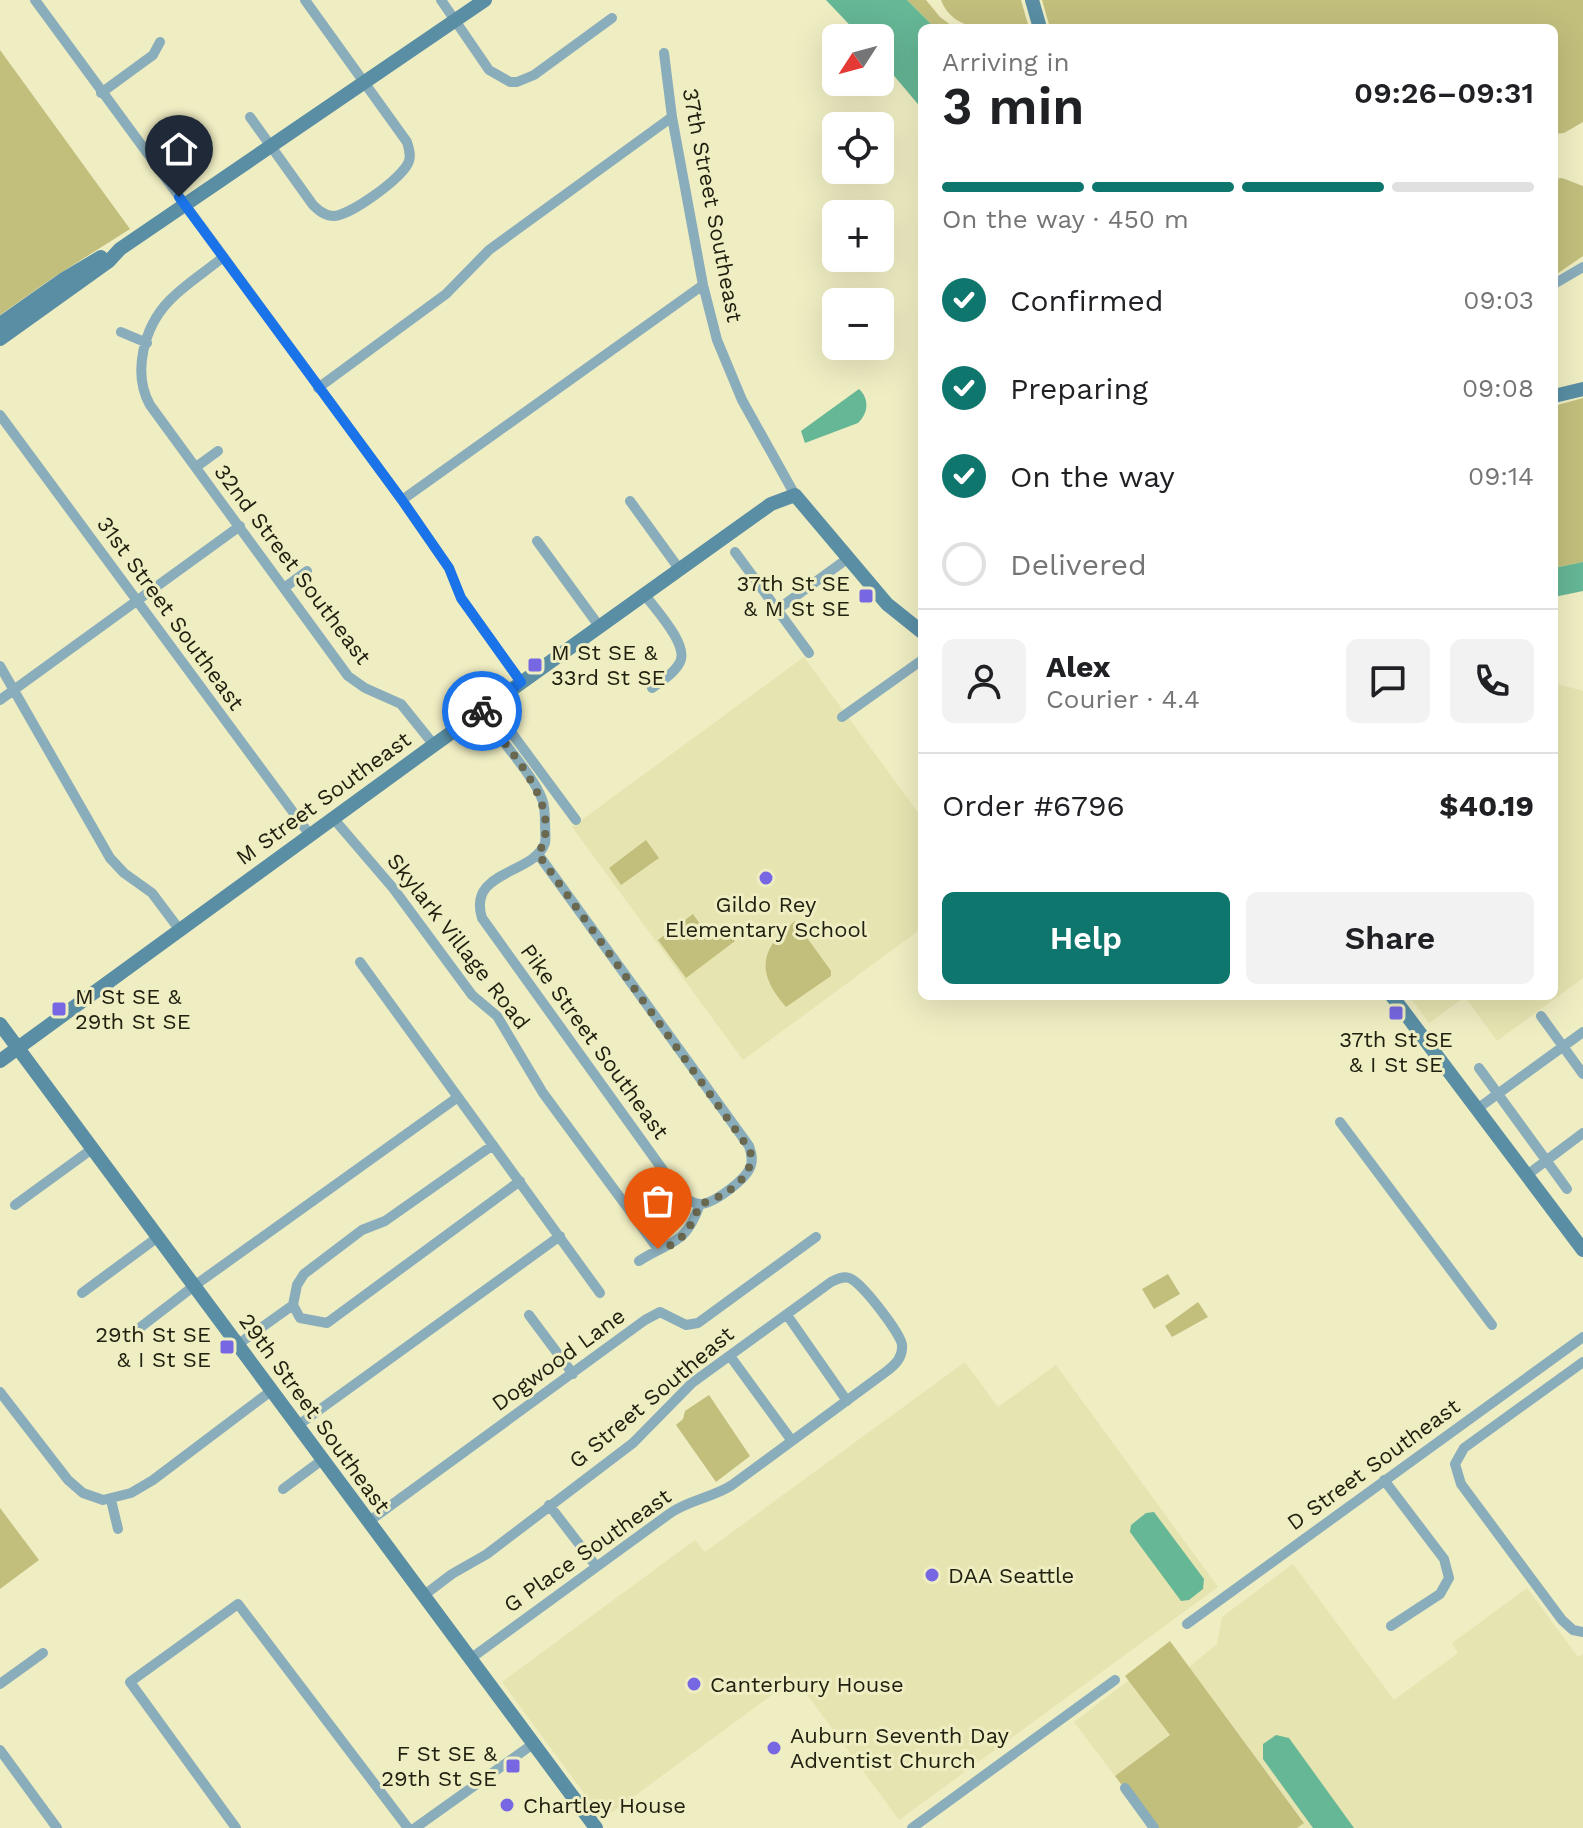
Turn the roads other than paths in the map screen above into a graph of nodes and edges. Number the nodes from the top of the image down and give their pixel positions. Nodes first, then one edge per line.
1 (35, 0) edge
2 (305, 0) edge
3 (441, 0) edge
4 (485, 0) edge
5 (1032, 0) edge
6 (612, 18) dead end
7 (455, 20) junction
8 (1039, 24) edge
9 (160, 42) dead end
10 (664, 53) dead end
11 (364, 82) junction
12 (101, 93) junction
13 (250, 117) dead end
14 (672, 117) junction
15 (271, 145) junction
16 (184, 205) junction
17 (120, 249) junction
18 (222, 258) junction
19 (1583, 267) edge
20 (1558, 282) edge
21 (703, 285) junction
22 (0, 324) edge
23 (121, 332) dead end
24 (0, 339) edge
25 (147, 343) junction
26 (318, 388) junction
27 (1583, 389) edge
28 (1558, 395) edge
29 (0, 415) edge
30 (218, 451) dead end
31 (196, 467) junction
32 (795, 495) junction
33 (402, 500) junction
34 (630, 501) dead end
35 (240, 526) junction
36 (537, 541) dead end
37 (735, 552) dead end
38 (847, 559) junction
39 (680, 570) junction
40 (307, 571) dead end
41 (284, 588) junction
42 (645, 595) junction
43 (136, 601) junction
44 (778, 609) junction
45 (599, 626) junction
46 (918, 629) edge
47 (809, 653) dead end
48 (918, 663) edge
49 (0, 666) edge
50 (521, 682) junction
51 (652, 688) dead end
52 (13, 690) junction
53 (0, 700) edge
54 (486, 708) junction
55 (842, 717) dead end
56 (434, 745) junction
57 (333, 818) junction
58 (576, 820) dead end
59 (310, 835) junction
60 (538, 854) junction
61 (179, 929) junction
62 (360, 962) dead end
63 (1395, 1000) edge
64 (1541, 1016) dead end
65 (0, 1024) edge
66 (1583, 1032) edge
67 (1563, 1046) junction
68 (18, 1048) junction
69 (0, 1061) edge
70 (1479, 1068) dead end
71 (1583, 1074) edge
72 (1498, 1094) junction
73 (458, 1097) junction
74 (1477, 1109) junction
75 (1340, 1122) dead end
76 (1583, 1133) edge
77 (493, 1145) junction
78 (92, 1149) junction
79 (1546, 1160) junction
80 (1527, 1175) junction
81 (520, 1181) junction
82 (1567, 1189) dead end
83 (700, 1204) junction
84 (15, 1205) dead end
85 (560, 1236) junction
86 (158, 1237) junction
87 (816, 1237) dead end
88 (658, 1249) junction
89 (1583, 1250) edge
90 (639, 1261) dead end
91 (194, 1286) junction
92 (82, 1293) dead end
93 (600, 1293) dead end
94 (293, 1305) junction
95 (529, 1315) dead end
96 (787, 1315) junction
97 (1492, 1325) dead end
98 (129, 1336) dead end
99 (1583, 1337) edge
100 (237, 1345) junction
101 (730, 1356) junction
102 (1583, 1362) edge
103 (887, 1371) joint
104 (573, 1374) junction
105 (271, 1391) junction
106 (0, 1392) edge
107 (847, 1401) junction
108 (297, 1426) junction
109 (792, 1441) junction
110 (322, 1460) junction
111 (1384, 1480) junction
112 (283, 1489) dead end
113 (111, 1500) junction
114 (549, 1505) junction
115 (368, 1522) junction
116 (118, 1529) dead end
117 (596, 1566) junction
118 (423, 1596) junction
119 (1187, 1624) dead end
120 (1391, 1626) dead end
121 (1583, 1632) edge
122 (43, 1653) dead end
123 (470, 1659) junction
124 (1115, 1680) dead end
125 (0, 1684) edge
126 (533, 1744) junction
127 (0, 1750) edge
128 (12, 1766) junction
129 (0, 1775) edge
130 (1125, 1788) dead end
131 (57, 1828) edge
132 (236, 1828) edge
133 (408, 1828) edge
134 (415, 1828) edge
135 (596, 1828) edge
136 (912, 1828) edge
137 (1154, 1828) edge

1 - 12 street
2 - 11 street
3 - 7 street
4 - 7 street
5 - 8 street
6 - 7 street
7 - 11 street
9 - 12 street
10 - 14 street, 37th Street Southeast
11 - 15 street
11 - 15 street
12 - 16 street
13 - 15 street
14 - 21 street, 37th Street Southeast
14 - 26 street
15 - 16 street
16 - 17 street
16 - 18 street
17 - 22 street
17 - 24 street
18 - 25 street
18 - 26 street
19 - 20 street
21 - 32 street, 37th Street Southeast
21 - 33 street
23 - 25 street
25 - 31 street, 32nd Street Southeast
26 - 33 street
27 - 28 street
29 - 43 street, 31st Street Southeast
30 - 31 street
31 - 35 street, 32nd Street Southeast
32 - 38 street, 37th Street Southeast
32 - 39 street, M Street Southeast
33 - 50 street
34 - 39 street
35 - 41 street, 32nd Street Southeast
35 - 43 street
36 - 45 street
37 - 44 street
38 - 44 street
38 - 46 street, 37th Street Southeast
39 - 42 street, M Street Southeast
40 - 41 street
41 - 56 street, 32nd Street Southeast
42 - 45 street, M Street Southeast
42 - 51 street
43 - 52 street
43 - 59 street, 31st Street Southeast
44 - 47 street
45 - 50 street, M Street Southeast
48 - 55 street
49 - 52 street
50 - 54 street, M Street Southeast
52 - 53 street
52 - 61 street
54 - 56 street, M Street Southeast
54 - 58 street
54 - 60 street
56 - 57 street, M Street Southeast
57 - 59 street, M Street Southeast
57 - 88 street, Skylark Village Road
59 - 61 street, M Street Southeast
60 - 83 street
60 - 83 street, Pike Street Southeast
61 - 68 street, M Street Southeast
62 - 73 street
63 - 74 street
64 - 67 street
65 - 68 street, 29th Street Southeast
66 - 67 street
67 - 71 street
67 - 72 street
68 - 69 street, M Street Southeast
68 - 78 street, 29th Street Southeast
70 - 72 street
72 - 74 street
72 - 79 street
73 - 77 street
73 - 91 street
74 - 80 street
75 - 97 street
76 - 79 street
77 - 81 street
77 - 94 street
78 - 84 street
78 - 86 street, 29th Street Southeast
79 - 80 street
79 - 82 street
80 - 89 street
81 - 85 street
81 - 94 street
83 - 88 street
85 - 93 street
85 - 108 street
86 - 91 street, 29th Street Southeast
86 - 92 street
87 - 104 street, Dogwood Lane
88 - 90 street
91 - 98 street
91 - 100 street, 29th Street Southeast
94 - 100 street
95 - 104 street
96 - 101 street, G Street Southeast
96 - 103 street, G Street Southeast
96 - 107 street
99 - 111 street, D Street Southeast
100 - 105 street, 29th Street Southeast
101 - 109 street
101 - 114 street, G Street Southeast
102 - 121 street
103 - 107 street, G Place Southeast
104 - 115 street, Dogwood Lane
105 - 108 street, 29th Street Southeast
105 - 113 street
106 - 113 street
107 - 109 street, G Place Southeast
108 - 110 street, 29th Street Southeast
109 - 117 street, G Place Southeast
110 - 112 street
110 - 115 street, 29th Street Southeast
111 - 119 street, D Street Southeast
111 - 120 street
113 - 116 street
114 - 117 street
114 - 118 street, G Street Southeast
115 - 118 street, 29th Street Southeast
117 - 123 street, G Place Southeast
118 - 123 street, 29th Street Southeast
122 - 125 street
123 - 126 street, 29th Street Southeast
124 - 136 street
126 - 134 street
126 - 135 street, 29th Street Southeast
127 - 128 street
128 - 129 street
128 - 131 street
130 - 137 street
132 - 133 street

